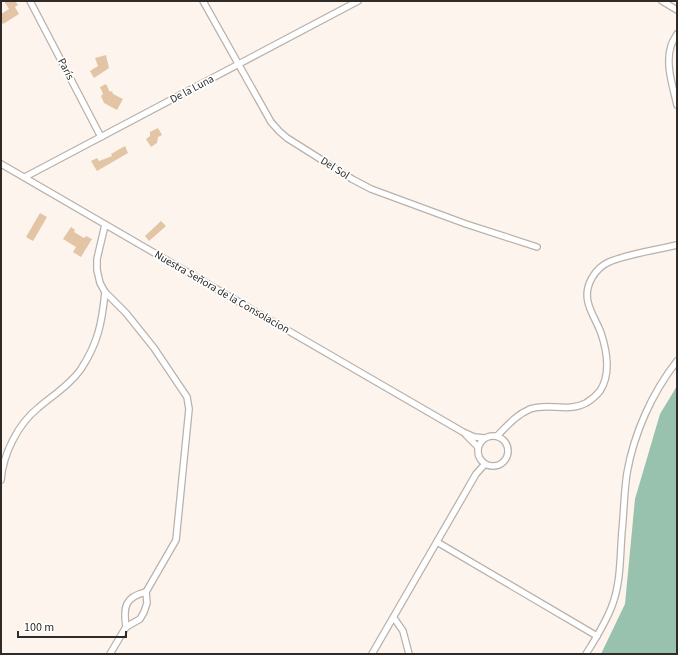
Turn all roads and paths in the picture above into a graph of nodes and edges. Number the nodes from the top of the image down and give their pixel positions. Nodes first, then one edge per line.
1 (30, 1) edge
2 (203, 1) edge
3 (358, 1) edge
4 (662, 1) edge
5 (677, 10) edge
6 (677, 34) edge
7 (238, 65) junction
8 (677, 105) edge
9 (101, 137) junction
10 (1, 164) edge
11 (25, 177) junction
12 (105, 224) junction
13 (677, 246) edge
14 (537, 247) dead end
15 (104, 292) junction
16 (677, 361) edge
17 (463, 432) junction
18 (497, 436) junction
19 (484, 438) junction
20 (478, 447) junction
21 (485, 464) junction
22 (1, 480) edge
23 (437, 542) junction
24 (146, 592) junction
25 (394, 618) junction
26 (126, 627) junction
27 (597, 636) junction
28 (110, 654) edge
29 (372, 654) edge
30 (409, 654) edge
31 (586, 654) edge

1 - 9 street, París
2 - 7 street, Del Sol
3 - 7 street, De la Luna
4 - 5 street
6 - 8 street
7 - 9 street, De la Luna
7 - 14 street, Del Sol
9 - 11 street, De la Luna
10 - 11 street, Nuestra Señora de la Consolacion
11 - 12 street, Nuestra Señora de la Consolacion
12 - 15 street
12 - 17 street, Nuestra Señora de la Consolacion
13 - 18 street
15 - 22 street
15 - 24 street
16 - 27 street
17 - 19 street
17 - 20 street
18 - 19 street
18 - 21 street
19 - 20 street
20 - 21 street
21 - 23 street
23 - 25 street
23 - 27 street
24 - 26 street
24 - 26 street
25 - 29 street
25 - 30 street
26 - 28 street
27 - 31 street

